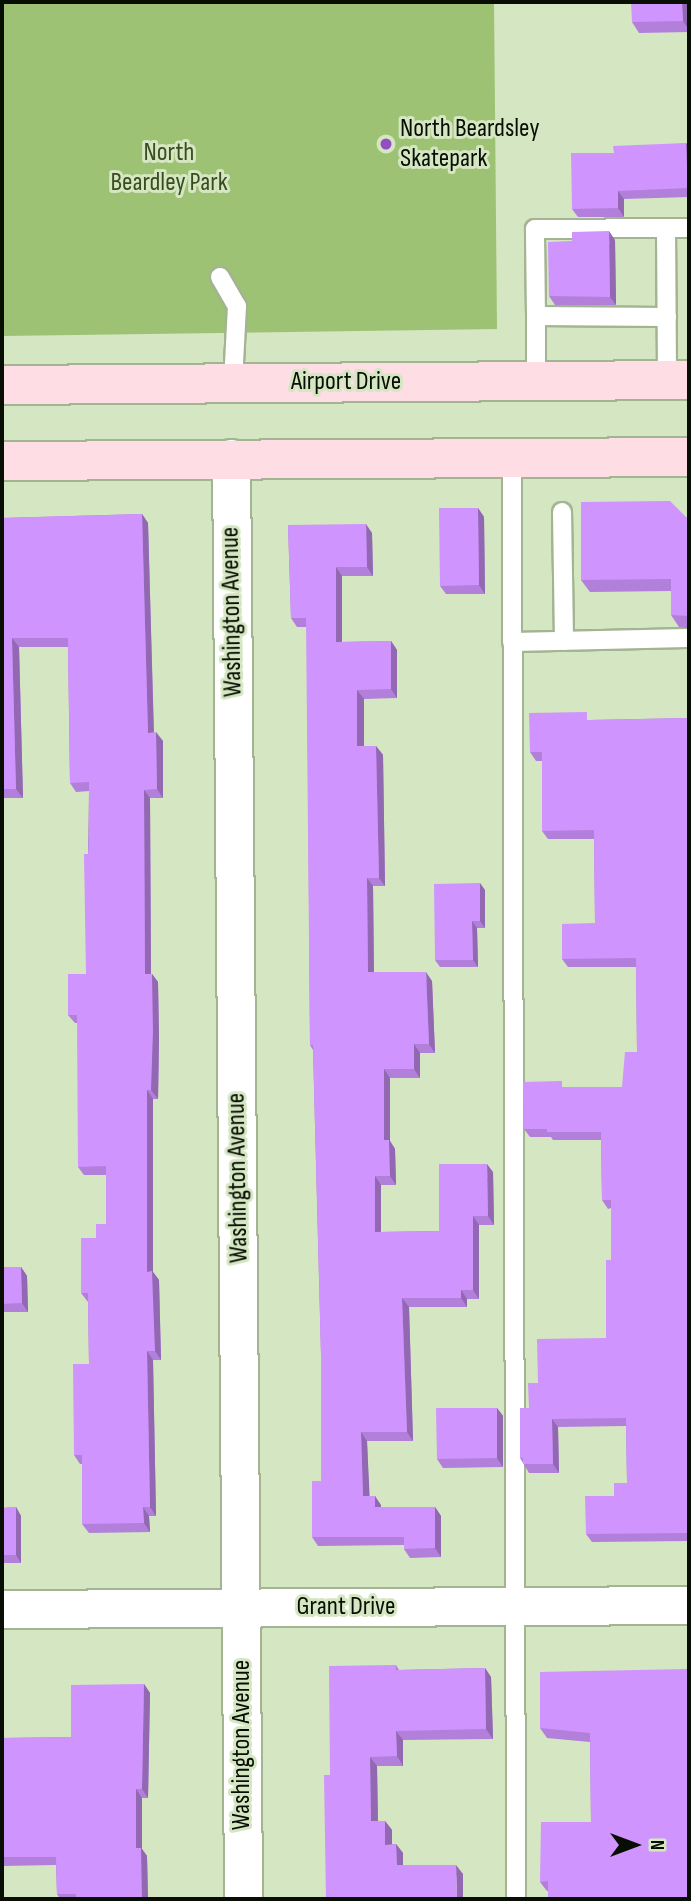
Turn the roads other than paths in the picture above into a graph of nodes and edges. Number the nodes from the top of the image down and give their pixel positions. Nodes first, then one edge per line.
1 (666, 228) junction
2 (689, 228) edge
3 (220, 277) dead end
4 (536, 316) junction
5 (667, 317) junction
6 (678, 380) edge
7 (536, 381) junction
8 (233, 383) junction
9 (2, 385) edge
10 (689, 457) edge
11 (231, 458) junction
12 (512, 458) junction
13 (2, 461) edge
14 (562, 512) dead end
15 (689, 638) edge
16 (564, 641) junction
17 (512, 642) junction
18 (689, 1605) edge
19 (514, 1606) junction
20 (242, 1608) junction
21 (2, 1609) edge
22 (243, 1899) edge
23 (516, 1899) edge

1 - 2 lane
1 - 4 lane
1 - 5 lane
3 - 8 lane
4 - 5 lane
4 - 7 lane
5 - 6 lane
6 - 7 main road, Airport Drive
7 - 8 main road, Airport Drive
8 - 9 main road, Airport Drive
10 - 12 main road
11 - 12 main road
11 - 13 main road
11 - 20 street, Washington Avenue
12 - 17 lane
14 - 16 lane
15 - 16 lane
16 - 17 lane
17 - 19 lane
18 - 19 street, Grant Drive
19 - 20 street, Grant Drive
19 - 23 lane
20 - 21 street, Grant Drive
20 - 22 street, Washington Avenue

